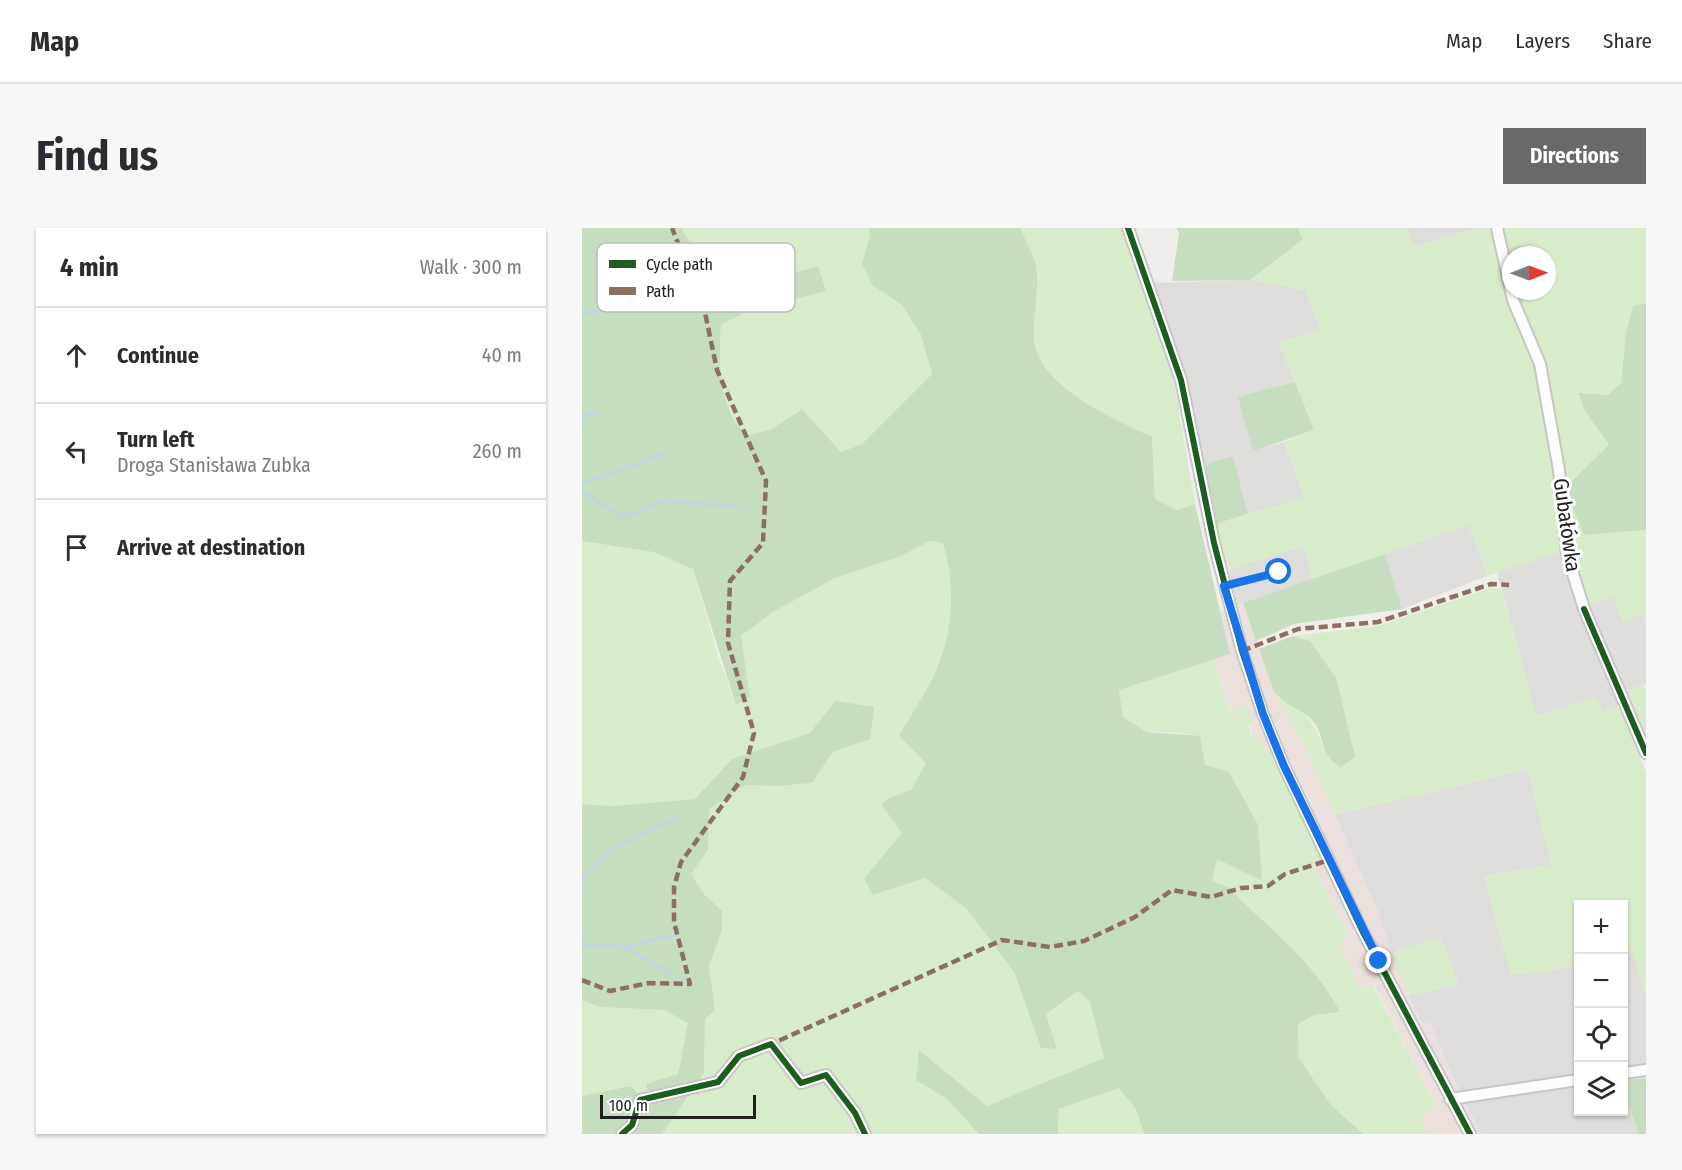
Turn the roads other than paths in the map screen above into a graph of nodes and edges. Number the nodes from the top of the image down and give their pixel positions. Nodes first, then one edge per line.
1 (1128, 228) edge
2 (1497, 228) edge
3 (1646, 753) edge
4 (1646, 1070) edge
5 (1628, 1072) edge
6 (1574, 1081) edge
7 (1450, 1099) junction
8 (622, 1134) edge
9 (865, 1134) edge
10 (1470, 1134) edge

1 - 7 street
2 - 3 street, Gubałówka
4 - 5 street
6 - 7 street
7 - 10 street
8 - 9 street

